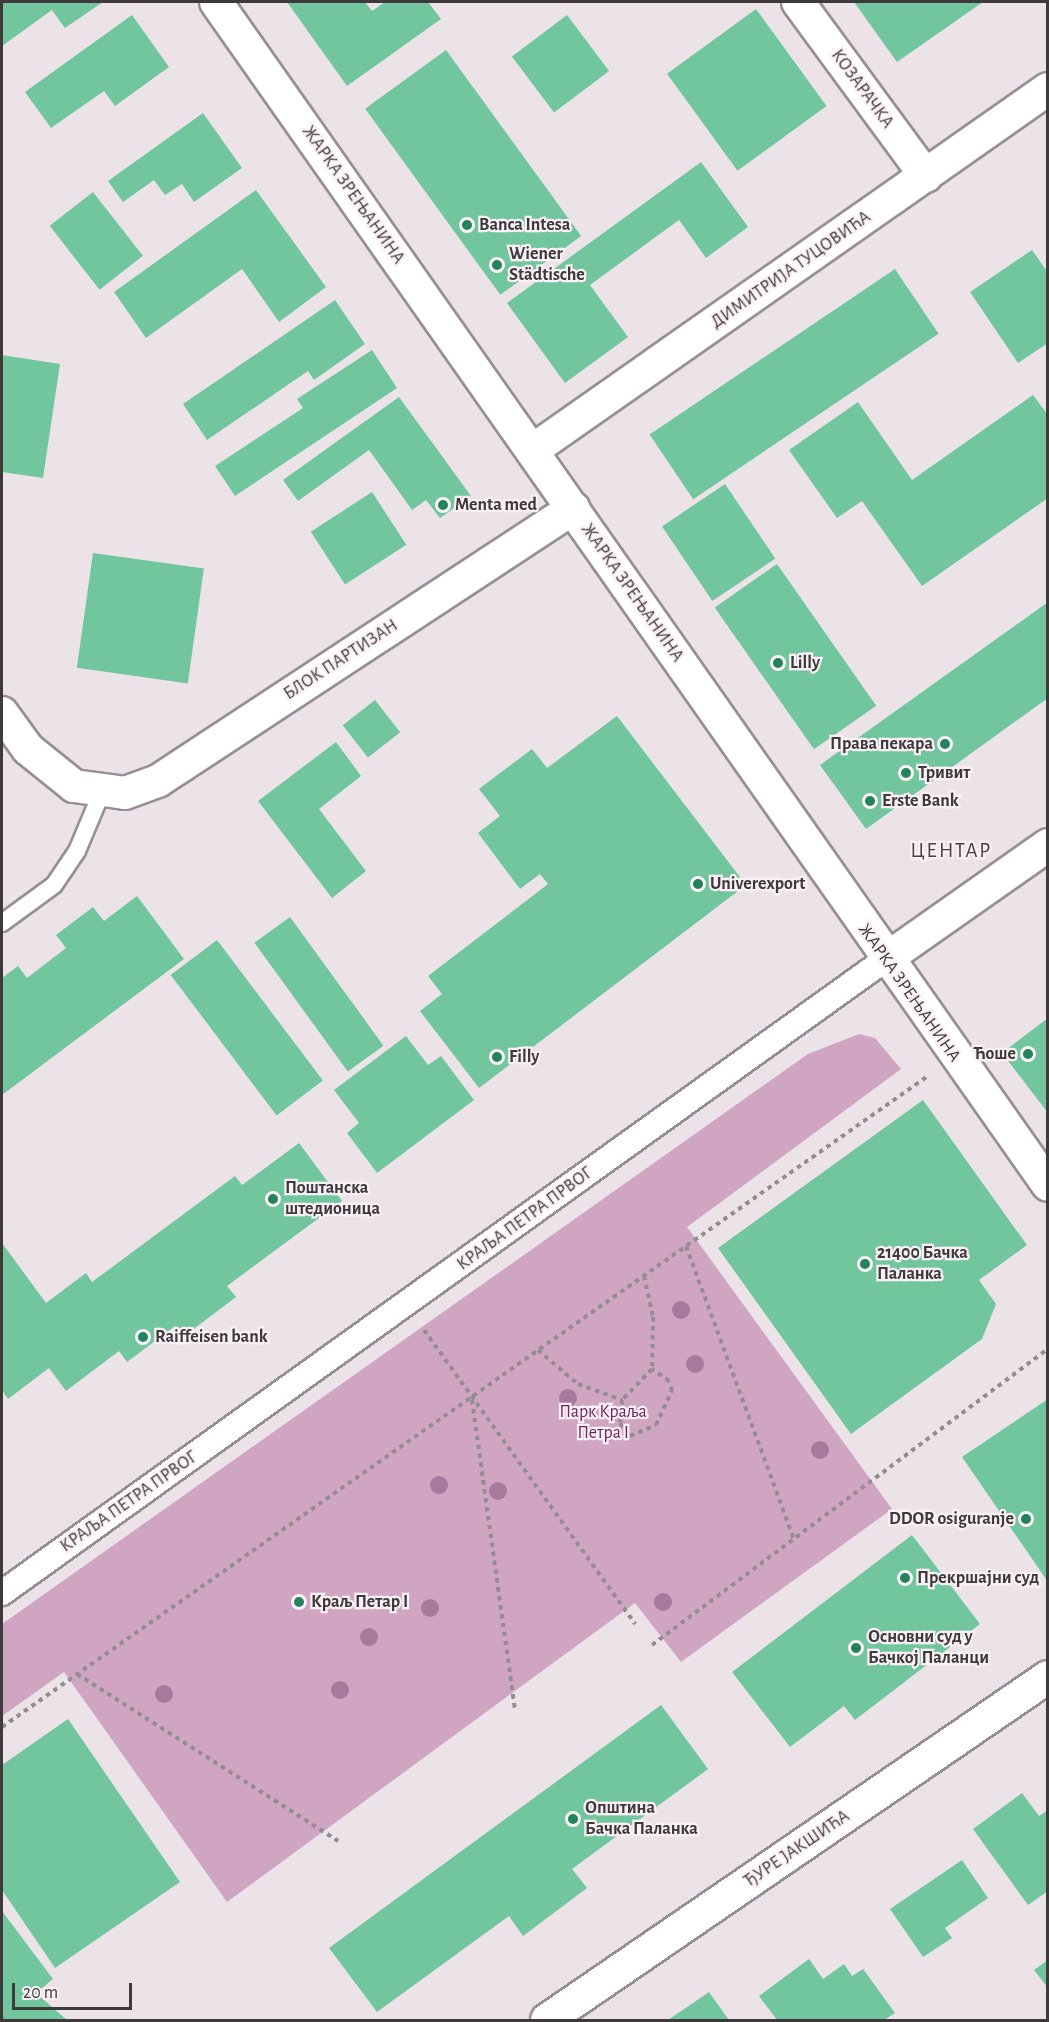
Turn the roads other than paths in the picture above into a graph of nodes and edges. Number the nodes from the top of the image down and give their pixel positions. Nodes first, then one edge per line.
1 (216, 2) edge
2 (798, 2) edge
3 (1047, 89) edge
4 (926, 176) junction
5 (533, 450) junction
6 (573, 508) junction
7 (2, 713) edge
8 (102, 794) junction
9 (1047, 845) edge
10 (2, 923) edge
11 (886, 959) junction
12 (1047, 1185) edge
13 (2, 1593) edge
14 (1047, 1677) edge
15 (547, 2020) edge

1 - 5 street, ЖАРКА ЗРЕЊАНИНА
2 - 4 street, КОЗАРАЧКА
3 - 4 street, ДИМИТРИЈА ТУЦОВИЋА
4 - 5 street, ДИМИТРИЈА ТУЦОВИЋА
5 - 6 street, ЖАРКА ЗРЕЊАНИНА
6 - 8 street, БЛОК ПАРТИЗАН
6 - 11 street, ЖАРКА ЗРЕЊАНИНА
7 - 8 street, БЛОК ПАРТИЗАН
8 - 10 lane
9 - 11 street, КРАЉА ПЕТРА ПРВОГ
11 - 12 street, ЖАРКА ЗРЕЊАНИНА
11 - 13 street, КРАЉА ПЕТРА ПРВОГ
14 - 15 street, ЂУРЕ ЈАКШИЋА

